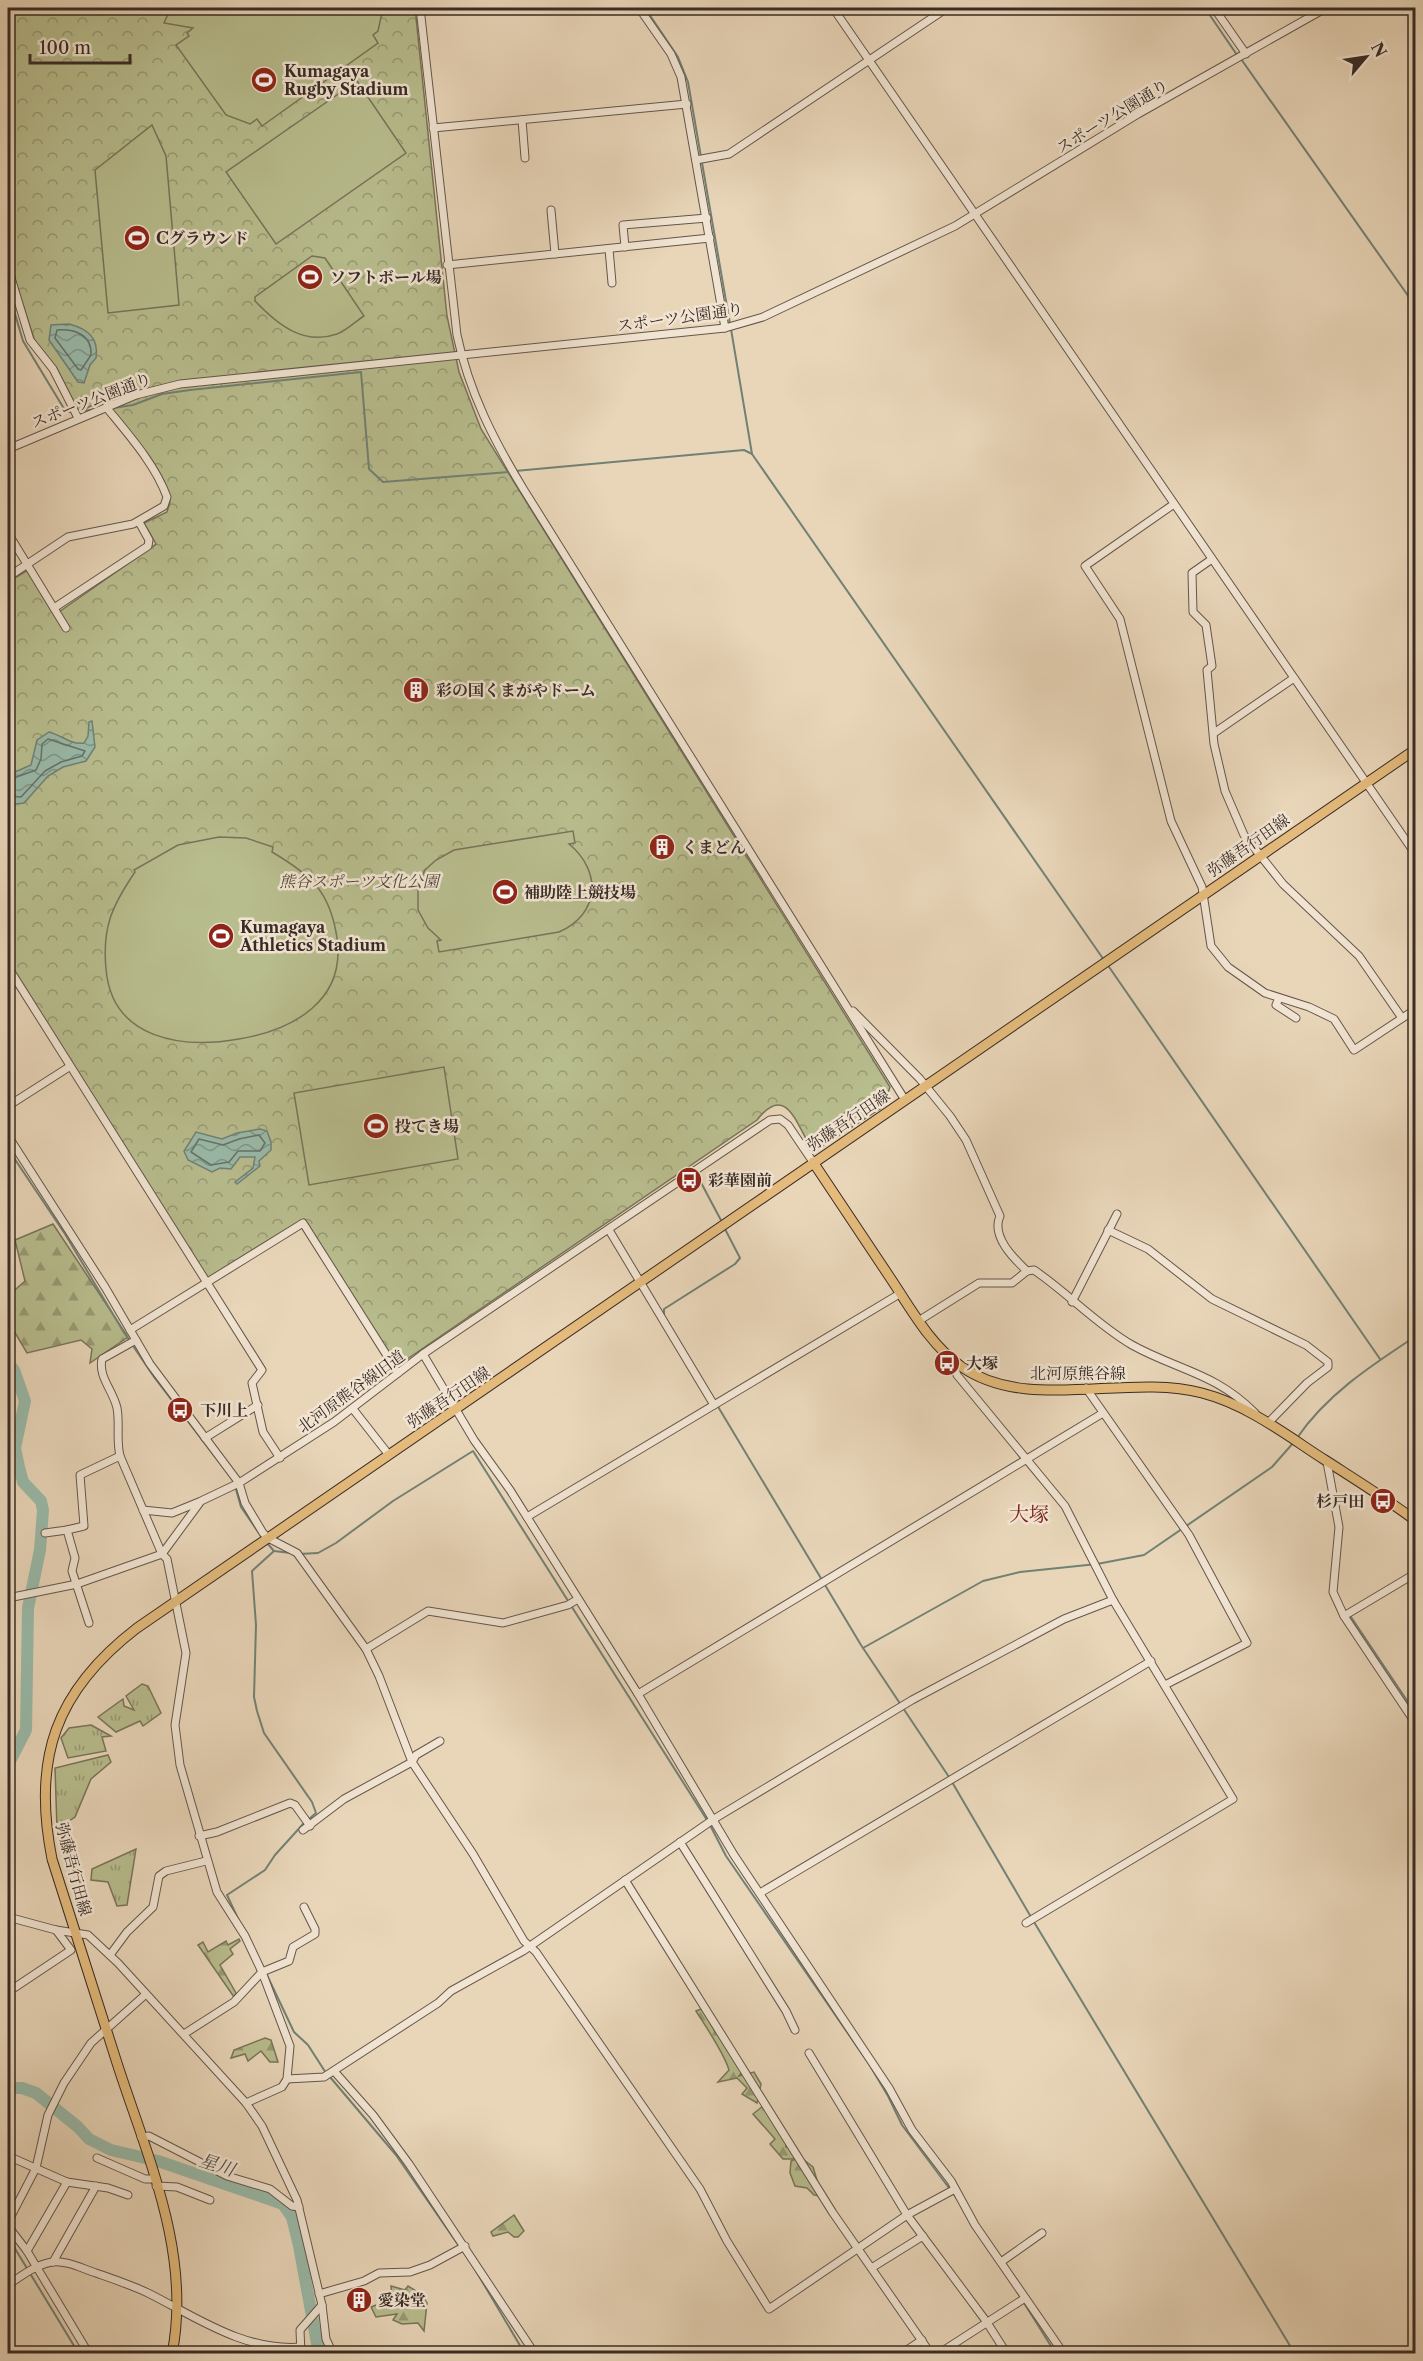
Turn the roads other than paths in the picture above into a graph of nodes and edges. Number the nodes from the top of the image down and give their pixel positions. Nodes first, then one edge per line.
1 (420, 8) edge
2 (639, 8) edge
3 (833, 8) edge
4 (947, 8) edge
5 (1215, 8) edge
6 (1326, 8) edge
7 (1246, 54) junction
8 (870, 61) junction
9 (687, 104) junction
10 (522, 120) junction
11 (433, 128) junction
12 (525, 158) dead end
13 (696, 160) junction
14 (551, 210) dead end
15 (976, 215) junction
16 (707, 218) junction
17 (710, 238) junction
18 (625, 247) junction
19 (609, 249) junction
20 (555, 254) junction
21 (447, 265) junction
22 (8, 268) edge
23 (612, 283) dead end
24 (725, 328) junction
25 (462, 357) junction
26 (106, 407) junction
27 (78, 418) junction
28 (8, 449) edge
29 (1174, 504) junction
30 (139, 522) junction
31 (8, 533) edge
32 (1212, 560) junction
33 (28, 564) junction
34 (8, 577) edge
35 (54, 608) junction
36 (66, 628) dead end
37 (1294, 678) junction
38 (1214, 733) junction
39 (1416, 749) edge
40 (1366, 783) junction
41 (1416, 855) edge
42 (1259, 856) junction
43 (1203, 895) junction
44 (8, 967) edge
45 (1279, 998) junction
46 (846, 1005) junction
47 (1416, 1009) edge
48 (1296, 1018) dead end
49 (1402, 1018) junction
50 (69, 1067) junction
51 (925, 1086) junction
52 (905, 1100) junction
53 (8, 1106) edge
54 (8, 1136) edge
55 (813, 1162) junction
56 (1117, 1214) dead end
57 (609, 1230) junction
58 (1108, 1230) junction
59 (1027, 1271) junction
60 (206, 1282) junction
61 (640, 1282) junction
62 (901, 1293) junction
63 (1072, 1302) junction
64 (920, 1320) junction
65 (130, 1330) junction
66 (136, 1340) junction
67 (423, 1354) junction
68 (952, 1360) junction
69 (398, 1373) junction
70 (1086, 1388) junction
71 (714, 1404) junction
72 (258, 1405) junction
73 (353, 1409) junction
74 (455, 1410) junction
75 (1103, 1413) junction
76 (1259, 1417) junction
77 (1268, 1423) junction
78 (205, 1438) junction
79 (389, 1455) junction
80 (120, 1456) junction
81 (280, 1458) junction
82 (1028, 1460) junction
83 (1327, 1462) junction
84 (239, 1482) junction
85 (201, 1501) junction
86 (143, 1510) junction
87 (527, 1517) junction
88 (1416, 1521) edge
89 (67, 1530) junction
90 (45, 1533) dead end
91 (268, 1538) junction
92 (162, 1554) junction
93 (1416, 1573) edge
94 (77, 1584) junction
95 (8, 1598) edge
96 (578, 1599) junction
97 (1113, 1600) junction
98 (175, 1602) junction
99 (1344, 1616) junction
100 (89, 1623) dead end
101 (366, 1649) junction
102 (1151, 1661) junction
103 (1165, 1685) junction
104 (638, 1694) junction
105 (1416, 1724) edge
106 (440, 1741) dead end
107 (412, 1762) junction
108 (714, 1819) junction
109 (310, 1826) junction
110 (303, 1830) dead end
111 (199, 1836) junction
112 (680, 1842) junction
113 (206, 1861) junction
114 (625, 1880) junction
115 (760, 1893) junction
116 (304, 1907) dead end
117 (8, 1917) edge
118 (1026, 1923) dead end
119 (56, 1930) junction
120 (76, 1933) junction
121 (529, 1945) junction
122 (110, 1956) junction
123 (262, 1972) junction
124 (8, 1992) edge
125 (146, 1994) junction
126 (106, 2028) junction
127 (795, 2030) dead end
128 (184, 2034) junction
129 (809, 2053) dead end
130 (334, 2071) junction
131 (287, 2079) junction
132 (246, 2103) junction
133 (142, 2139) junction
134 (8, 2157) edge
135 (97, 2158) dead end
136 (36, 2168) junction
137 (154, 2180) junction
138 (67, 2182) junction
139 (96, 2186) junction
140 (955, 2188) junction
141 (128, 2195) dead end
142 (210, 2200) dead end
143 (299, 2207) junction
144 (907, 2215) junction
145 (8, 2224) edge
146 (1042, 2234) dead end
147 (922, 2236) junction
148 (465, 2246) junction
149 (858, 2248) junction
150 (27, 2251) junction
151 (53, 2262) junction
152 (1001, 2262) junction
153 (35, 2267) junction
154 (873, 2267) junction
155 (8, 2285) edge
156 (319, 2294) junction
157 (1025, 2298) junction
158 (322, 2306) junction
159 (178, 2308) junction
160 (986, 2321) junction
161 (922, 2340) junction
162 (301, 2350) edge
163 (88, 2354) edge
164 (172, 2354) edge
165 (333, 2354) edge
166 (535, 2354) edge
167 (901, 2354) edge
168 (931, 2354) edge
169 (938, 2354) edge
170 (1007, 2354) edge
171 (1064, 2354) edge

1 - 11 street
2 - 9 street
3 - 8 street
4 - 8 street
5 - 7 street
6 - 7 street, スポーツ公園通り
7 - 15 street, スポーツ公園通り
8 - 13 street
8 - 15 street
9 - 10 street
9 - 13 street
10 - 11 street
10 - 12 street
11 - 21 street
13 - 16 street
14 - 20 street
15 - 24 street, スポーツ公園通り
15 - 29 street
16 - 17 street
16 - 18 street
17 - 18 street
17 - 24 street
18 - 19 street
19 - 20 street
19 - 23 street
20 - 21 street
21 - 25 street
22 - 27 street
24 - 25 street, スポーツ公園通り
25 - 26 street, スポーツ公園通り
25 - 46 street
26 - 27 street, スポーツ公園通り
26 - 30 street
27 - 28 street, スポーツ公園通り
29 - 32 street
29 - 43 street
30 - 33 street
30 - 35 street
31 - 33 street
32 - 37 street
32 - 38 street
33 - 34 street
33 - 35 street
35 - 36 street
37 - 38 street
37 - 40 street
38 - 42 street
39 - 40 main road, 弥藤吾行田線
40 - 41 street
40 - 42 main road, 弥藤吾行田線
42 - 43 main road, 弥藤吾行田線
42 - 49 street
43 - 45 street
43 - 51 main road, 弥藤吾行田線
44 - 50 street
45 - 48 street
45 - 49 street
46 - 51 street
46 - 52 street
47 - 49 street
50 - 53 street
50 - 60 street
51 - 52 main road, 弥藤吾行田線
51 - 59 street
52 - 55 main road, 弥藤吾行田線
54 - 65 street
55 - 57 street, 北河原熊谷線旧道
55 - 61 main road, 弥藤吾行田線
55 - 62 main road, 北河原熊谷線
56 - 58 street
57 - 61 street
57 - 67 street, 北河原熊谷線旧道
58 - 63 street
58 - 77 street
59 - 63 street
59 - 64 street
60 - 65 street
60 - 69 street
60 - 72 street
61 - 71 street
61 - 74 main road, 弥藤吾行田線
62 - 64 main road, 北河原熊谷線
62 - 71 street
63 - 76 street
64 - 68 main road, 北河原熊谷線
65 - 66 street
66 - 78 street
66 - 80 street
67 - 69 street, 北河原熊谷線旧道
67 - 74 street
68 - 70 main road, 北河原熊谷線
68 - 82 street
69 - 73 street, 北河原熊谷線旧道
70 - 75 street
70 - 76 main road, 北河原熊谷線
71 - 87 street
72 - 78 street
72 - 81 street
73 - 79 street
73 - 81 street, 北河原熊谷線旧道
74 - 79 main road, 弥藤吾行田線
74 - 87 street
75 - 82 street
75 - 103 street
76 - 77 main road, 北河原熊谷線
77 - 83 main road, 北河原熊谷線
78 - 84 street
79 - 91 main road, 弥藤吾行田線
80 - 86 street
80 - 89 street
81 - 84 street, 北河原熊谷線旧道
82 - 97 street
82 - 104 street
83 - 88 main road, 北河原熊谷線
83 - 99 street
84 - 85 street, 北河原熊谷線旧道
84 - 91 street
85 - 86 street, 北河原熊谷線旧道
85 - 92 street
86 - 92 street
87 - 96 street
89 - 90 street
89 - 94 street
91 - 98 main road, 弥藤吾行田線
91 - 101 street
92 - 94 street
92 - 98 street
93 - 99 street
94 - 95 street
94 - 100 street
96 - 101 street
96 - 104 street
97 - 102 street
97 - 108 street
98 - 111 street
98 - 120 main road, 弥藤吾行田線
99 - 105 street
101 - 107 street
102 - 103 street
102 - 115 street
103 - 118 street
104 - 108 street
106 - 107 street
107 - 109 street
107 - 121 street
108 - 112 street
108 - 115 street
109 - 110 street
109 - 111 street
111 - 113 street
112 - 114 street
112 - 127 street
113 - 122 street
113 - 123 street
114 - 121 street
114 - 149 street
115 - 140 street
116 - 123 street
117 - 119 street
119 - 120 street
119 - 124 street
120 - 122 street
120 - 126 main road, 弥藤吾行田線
121 - 130 street
121 - 149 street
122 - 125 street
123 - 128 street
123 - 131 street
125 - 126 street
125 - 128 street
126 - 133 main road, 弥藤吾行田線
126 - 136 street
128 - 132 street
129 - 144 street
130 - 131 street
130 - 148 street
131 - 132 street
132 - 143 street
133 - 137 main road, 弥藤吾行田線
133 - 143 street
134 - 136 street
135 - 137 street
136 - 138 street
136 - 145 street
137 - 142 street
137 - 159 main road, 弥藤吾行田線
138 - 139 street
138 - 150 street
139 - 141 street
139 - 151 street
140 - 144 street
140 - 152 street
143 - 156 street
144 - 147 street
144 - 149 street
145 - 150 street
146 - 152 street
147 - 154 street
147 - 160 street
148 - 156 street
148 - 166 street
149 - 154 street
150 - 153 street
151 - 153 street
151 - 159 street
152 - 157 street
153 - 155 street
153 - 163 street
154 - 161 street
156 - 158 street
157 - 160 street
157 - 171 street
158 - 162 street
158 - 165 street
159 - 162 street
159 - 164 main road, 弥藤吾行田線
160 - 169 street
160 - 170 street
161 - 167 street
161 - 168 street

